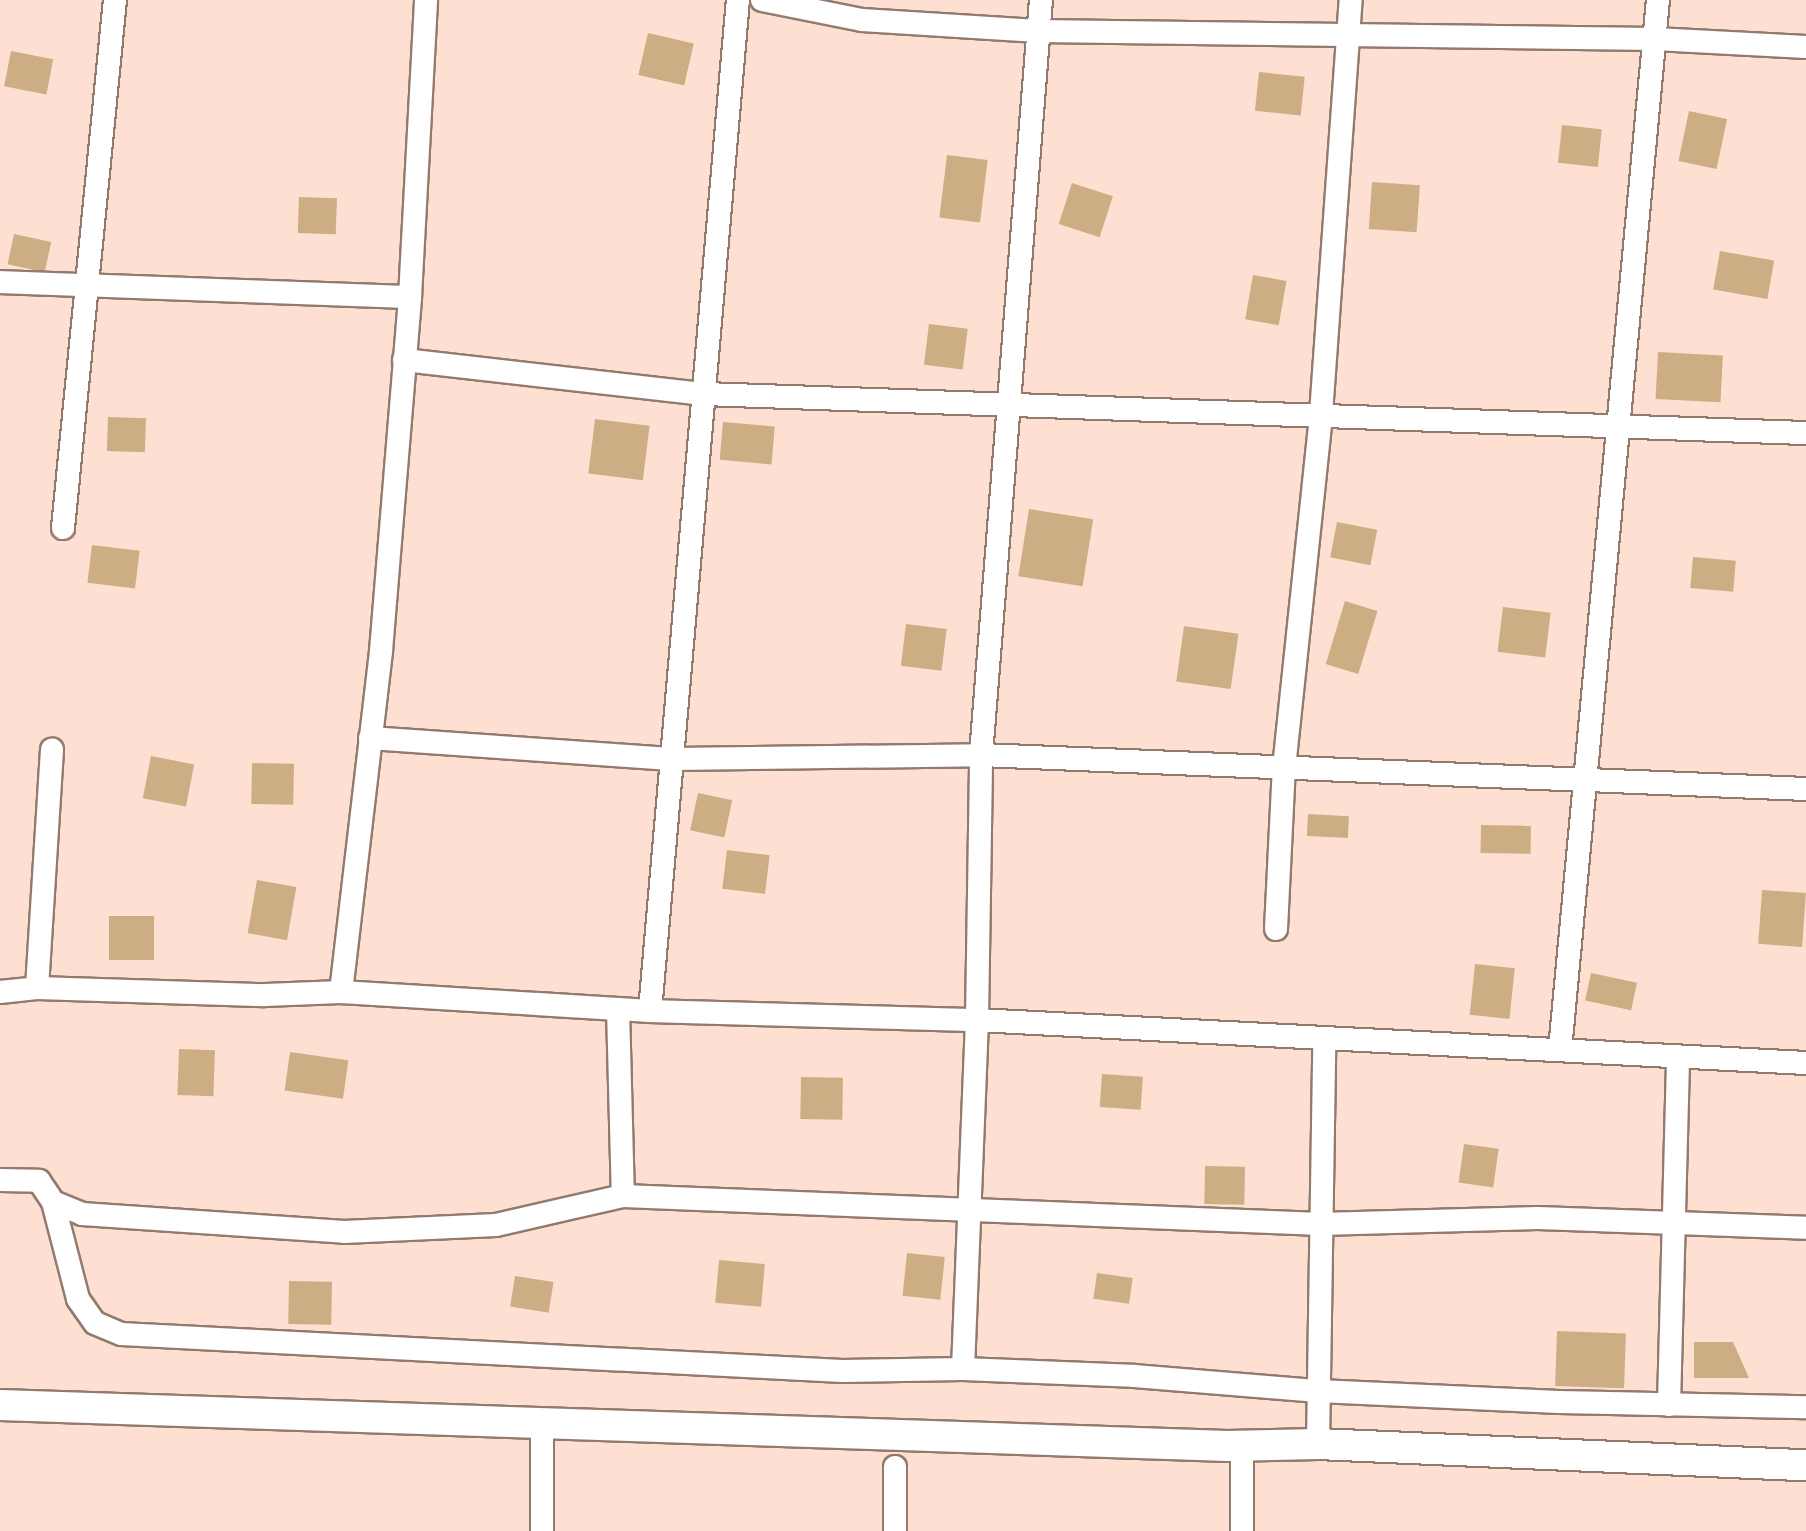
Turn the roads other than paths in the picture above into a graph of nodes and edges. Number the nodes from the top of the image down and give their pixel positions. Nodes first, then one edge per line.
1 (116, 0) edge
2 (426, 0) edge
3 (738, 0) edge
4 (762, 0) edge
5 (1041, 0) edge
6 (1351, 0) edge
7 (1658, 0) edge
8 (1038, 31) junction
9 (1349, 34) junction
10 (1655, 39) junction
11 (1806, 46) edge
12 (0, 282) edge
13 (88, 286) junction
14 (410, 297) junction
15 (404, 360) junction
16 (704, 394) junction
17 (1008, 404) junction
18 (1321, 414) junction
19 (1620, 424) junction
20 (1806, 433) edge
21 (63, 528) dead end
22 (370, 738) junction
23 (52, 749) dead end
24 (981, 755) junction
25 (674, 759) junction
26 (1284, 768) junction
27 (1586, 782) junction
28 (1806, 789) edge
29 (1276, 929) dead end
30 (37, 988) junction
31 (0, 992) edge
32 (341, 992) junction
33 (618, 1008) junction
34 (650, 1010) junction
35 (978, 1020) junction
36 (1324, 1040) junction
37 (1560, 1050) junction
38 (1678, 1058) junction
39 (1806, 1063) edge
40 (0, 1180) edge
41 (622, 1196) junction
42 (52, 1202) junction
43 (968, 1210) junction
44 (1674, 1220) junction
45 (1320, 1224) junction
46 (1806, 1228) edge
47 (963, 1369) junction
48 (1318, 1391) junction
49 (0, 1405) edge
50 (1669, 1405) junction
51 (1806, 1407) edge
52 (542, 1423) junction
53 (1318, 1444) junction
54 (1242, 1446) junction
55 (1806, 1465) edge
56 (894, 1467) dead end
57 (542, 1531) edge
58 (896, 1531) edge
59 (1242, 1531) edge

1 - 13 street
2 - 14 street
3 - 16 street
4 - 8 street
5 - 8 street
6 - 9 street
7 - 10 street
8 - 9 street
8 - 17 street
9 - 10 street
9 - 18 street
10 - 11 street
10 - 19 street
12 - 13 street
13 - 14 street
13 - 21 street
14 - 15 street
15 - 16 street
15 - 22 street
16 - 17 street
16 - 25 street
17 - 18 street
17 - 24 street
18 - 19 street
18 - 26 street
19 - 20 street
19 - 27 street
22 - 25 street
22 - 32 street
23 - 30 street
24 - 25 street
24 - 26 street
24 - 35 street
25 - 34 street
26 - 27 street
26 - 29 street
27 - 28 street
27 - 37 street
30 - 31 street
30 - 32 street
32 - 33 street
33 - 34 street
33 - 41 street
34 - 35 street
35 - 36 street
35 - 43 street
36 - 37 street
36 - 45 street
37 - 38 street
38 - 39 street
38 - 44 street
40 - 42 street
41 - 42 street
41 - 43 street
42 - 47 street
43 - 45 street
43 - 47 street
44 - 45 street
44 - 46 street
44 - 50 street
45 - 48 street
47 - 48 street
48 - 50 street
48 - 53 street
49 - 52 street
50 - 51 street
52 - 54 street
52 - 57 street
53 - 54 street
53 - 55 street
54 - 59 street
56 - 58 street

